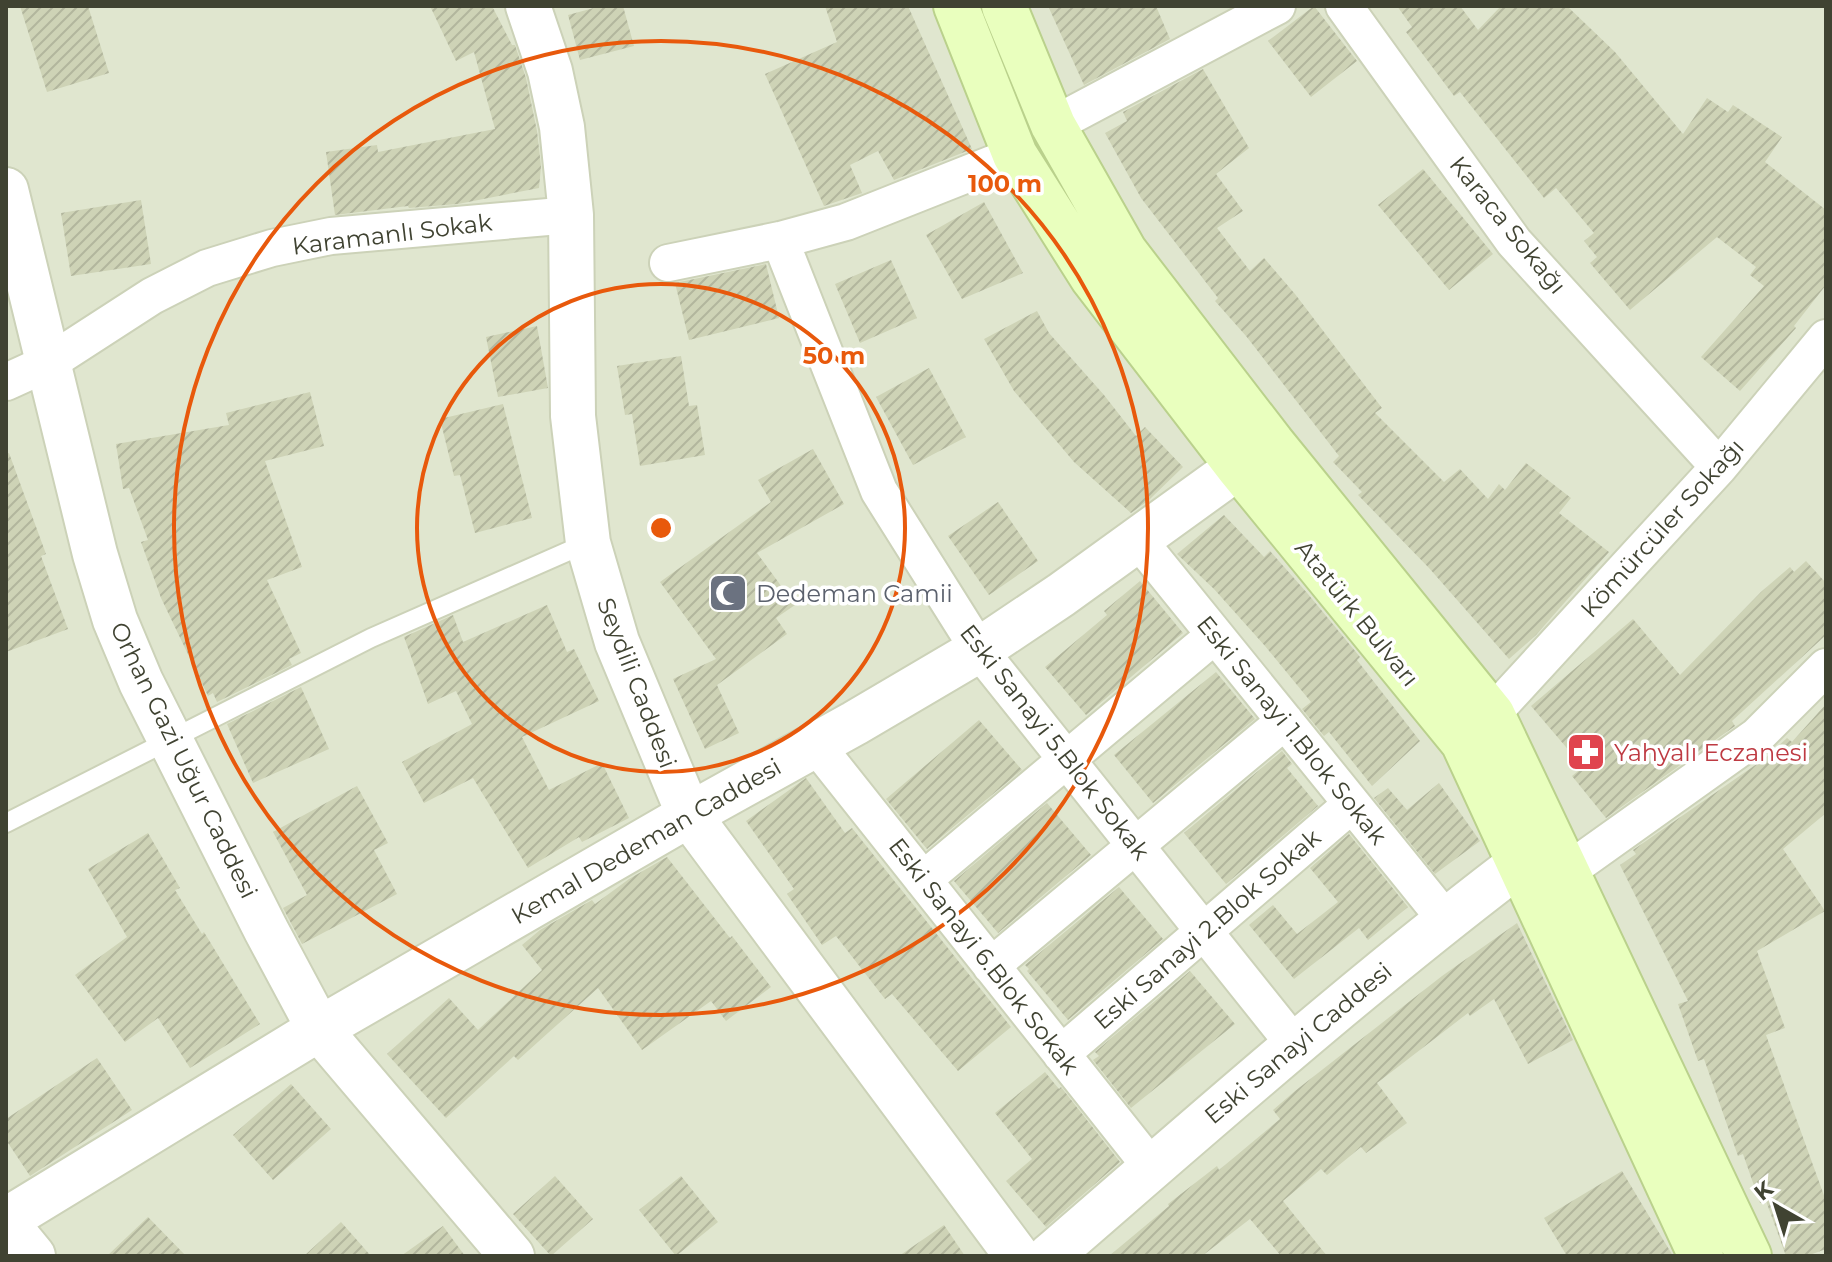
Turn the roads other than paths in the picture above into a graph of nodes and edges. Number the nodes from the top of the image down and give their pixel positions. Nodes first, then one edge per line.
1 (528, 6) edge
2 (956, 6) edge
3 (1004, 6) edge
4 (1277, 6) edge
5 (1344, 6) edge
6 (1053, 125) junction
7 (1015, 155) junction
8 (6, 190) edge
9 (571, 215) junction
10 (780, 240) junction
11 (668, 263) dead end
12 (1826, 338) edge
13 (50, 362) junction
14 (6, 382) edge
15 (1256, 456) junction
16 (1719, 467) junction
17 (1139, 541) junction
18 (588, 543) junction
19 (1215, 635) junction
20 (979, 650) junction
21 (1826, 667) edge
22 (1492, 714) junction
23 (1285, 721) junction
24 (170, 739) junction
25 (816, 745) junction
26 (1066, 760) junction
27 (1352, 804) junction
28 (689, 815) junction
29 (6, 823) edge
30 (1136, 847) junction
31 (1547, 857) junction
32 (923, 880) junction
33 (1446, 920) junction
34 (1203, 932) junction
35 (991, 966) junction
36 (319, 1029) junction
37 (1294, 1044) junction
38 (1061, 1054) junction
39 (1152, 1168) junction
40 (6, 1222) edge
41 (33, 1256) edge
42 (512, 1256) edge
43 (1017, 1256) edge
44 (1050, 1256) edge
45 (1701, 1256) edge
46 (1749, 1256) edge

1 - 9 street, Seydili Caddesi
2 - 7 main road, Atatürk Bulvarı
3 - 6 main road, Atatürk Bulvarı
4 - 6 street
5 - 16 street, Karaca Sokağı
6 - 15 main road, Atatürk Bulvarı
7 - 10 street
7 - 15 main road, Atatürk Bulvarı
8 - 13 street, Orhan Gazi Uğur Caddesi
9 - 13 street, Karamanlı Sokak
9 - 18 street, Seydili Caddesi
10 - 11 street
10 - 20 street, Eski Sanayi 5.Blok Sokak
12 - 16 street, Kömürcüler Sokağı
13 - 14 street, Karamanlı Sokak
13 - 24 street, Orhan Gazi Uğur Caddesi
15 - 17 street, Kemal Dedeman Caddesi
15 - 22 main road, Atatürk Bulvarı
15 - 31 main road, Atatürk Bulvarı
16 - 22 street, Kömürcüler Sokağı
17 - 19 street, Eski Sanayi 1.Blok Sokak
17 - 20 street, Kemal Dedeman Caddesi
18 - 24 lane
18 - 28 street, Seydili Caddesi
19 - 23 street, Eski Sanayi 1.Blok Sokak
19 - 26 street
20 - 25 street, Kemal Dedeman Caddesi
20 - 26 street, Eski Sanayi 5.Blok Sokak
21 - 31 street
22 - 31 main road, Atatürk Bulvarı
23 - 27 street, Eski Sanayi 1.Blok Sokak
23 - 30 street
24 - 29 lane
24 - 36 street, Orhan Gazi Uğur Caddesi
25 - 28 street, Kemal Dedeman Caddesi
25 - 32 street, Eski Sanayi 6.Blok Sokak
26 - 30 street, Eski Sanayi 5.Blok Sokak
26 - 32 street
27 - 33 street, Eski Sanayi 1.Blok Sokak
27 - 34 street, Eski Sanayi 2.Blok Sokak
28 - 36 street, Kemal Dedeman Caddesi
28 - 43 street, Seydili Caddesi
30 - 34 street, Eski Sanayi 5.Blok Sokak
30 - 35 street
31 - 33 street, Eski Sanayi Caddesi
31 - 45 main road, Atatürk Bulvarı
31 - 46 main road, Atatürk Bulvarı
32 - 35 street, Eski Sanayi 6.Blok Sokak
33 - 37 street, Eski Sanayi Caddesi
34 - 37 street, Eski Sanayi 5.Blok Sokak
34 - 38 street, Eski Sanayi 2.Blok Sokak
35 - 38 street, Eski Sanayi 6.Blok Sokak
36 - 40 street, Kemal Dedeman Caddesi
36 - 42 street, Orhan Gazi Uğur Caddesi
37 - 39 street, Eski Sanayi Caddesi
38 - 39 street, Eski Sanayi 6.Blok Sokak
39 - 44 street, Eski Sanayi Caddesi
40 - 41 street

